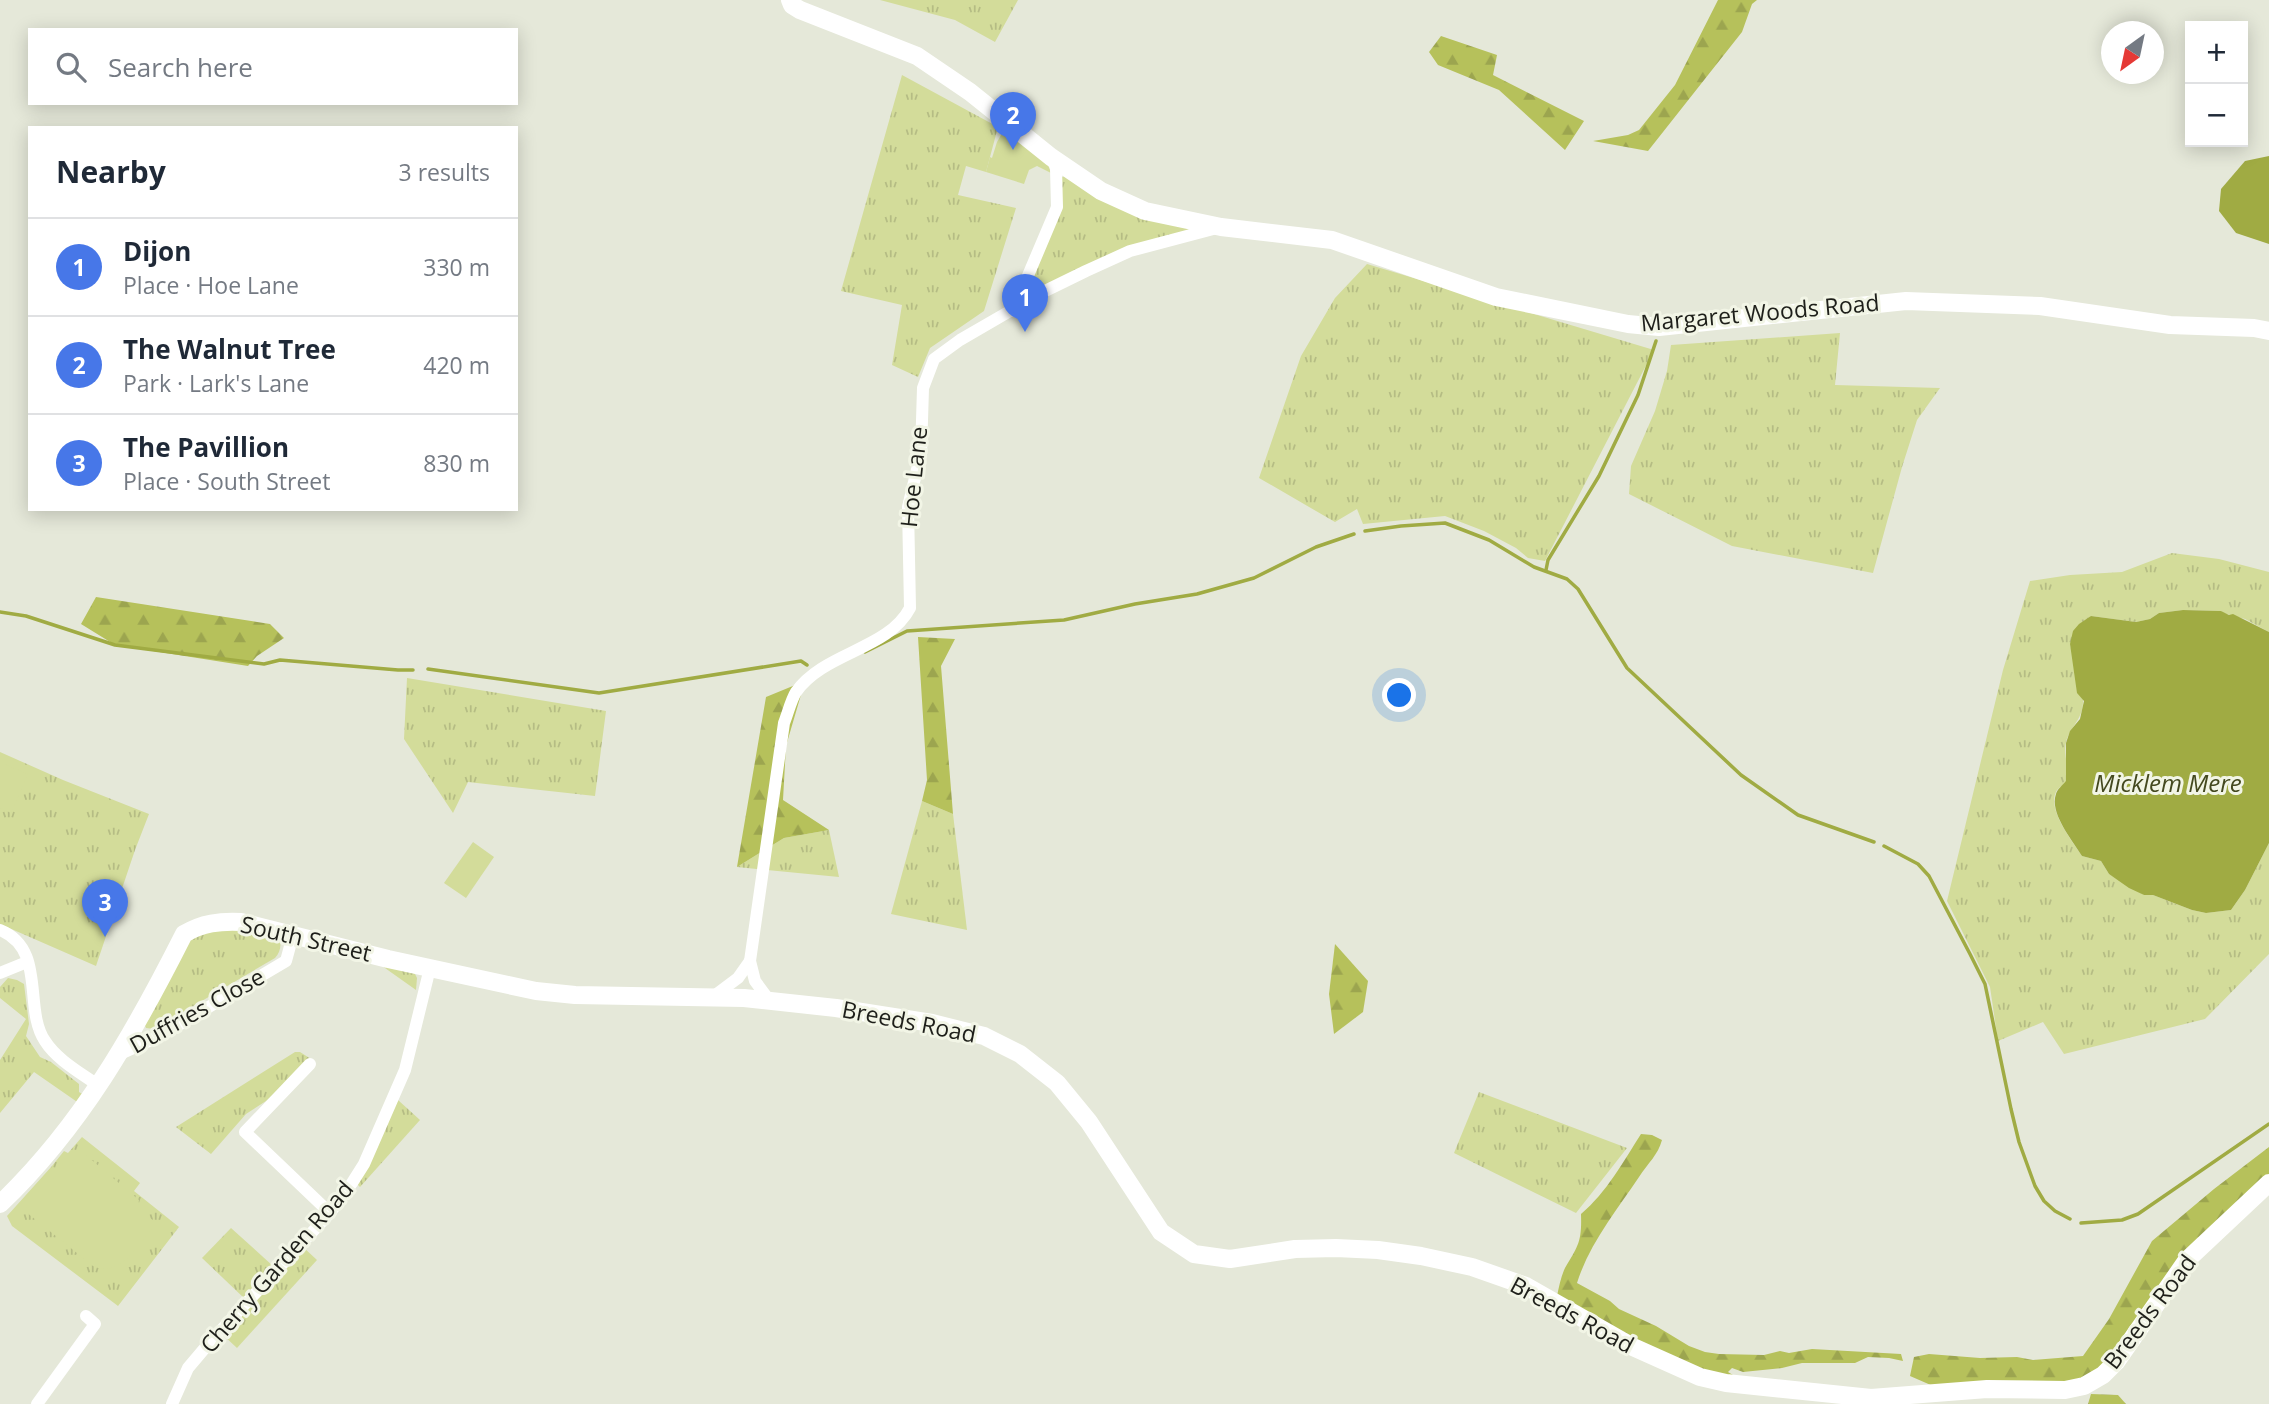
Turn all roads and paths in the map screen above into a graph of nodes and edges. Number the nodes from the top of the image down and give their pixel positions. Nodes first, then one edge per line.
1 (790, 0) edge
2 (1051, 157) junction
3 (1221, 227) junction
4 (1013, 311) junction
5 (2269, 331) edge
6 (0, 930) edge
7 (293, 935) junction
8 (750, 961) junction
9 (27, 962) junction
10 (430, 968) junction
11 (0, 973) edge
12 (714, 996) junction
13 (769, 1000) junction
14 (120, 1054) junction
15 (310, 1064) dead end
16 (99, 1086) junction
17 (2269, 1183) edge
18 (0, 1204) edge
19 (330, 1213) junction
20 (86, 1316) dead end
21 (1850, 1400) edge
22 (1900, 1400) edge
23 (37, 1404) edge
24 (172, 1404) edge

1 - 2 street, Margaret Woods Road
2 - 3 street, Margaret Woods Road
2 - 4 street
3 - 4 street, Hoe Lane
3 - 5 street, Margaret Woods Road
4 - 8 street, Hoe Lane
6 - 9 street
7 - 10 street, South Street
7 - 14 street, Duffries Close
7 - 14 street, South Street
8 - 12 street
8 - 13 street
9 - 11 street
9 - 16 street
10 - 12 street, South Street
10 - 19 street, Cherry Garden Road
12 - 13 street, Breeds Road
13 - 21 street, Breeds Road
14 - 16 street, South Street
15 - 19 street
16 - 18 street, South Street
17 - 22 street, Breeds Road
19 - 24 street, Cherry Garden Road
20 - 23 street
21 - 22 street, Breeds Road

